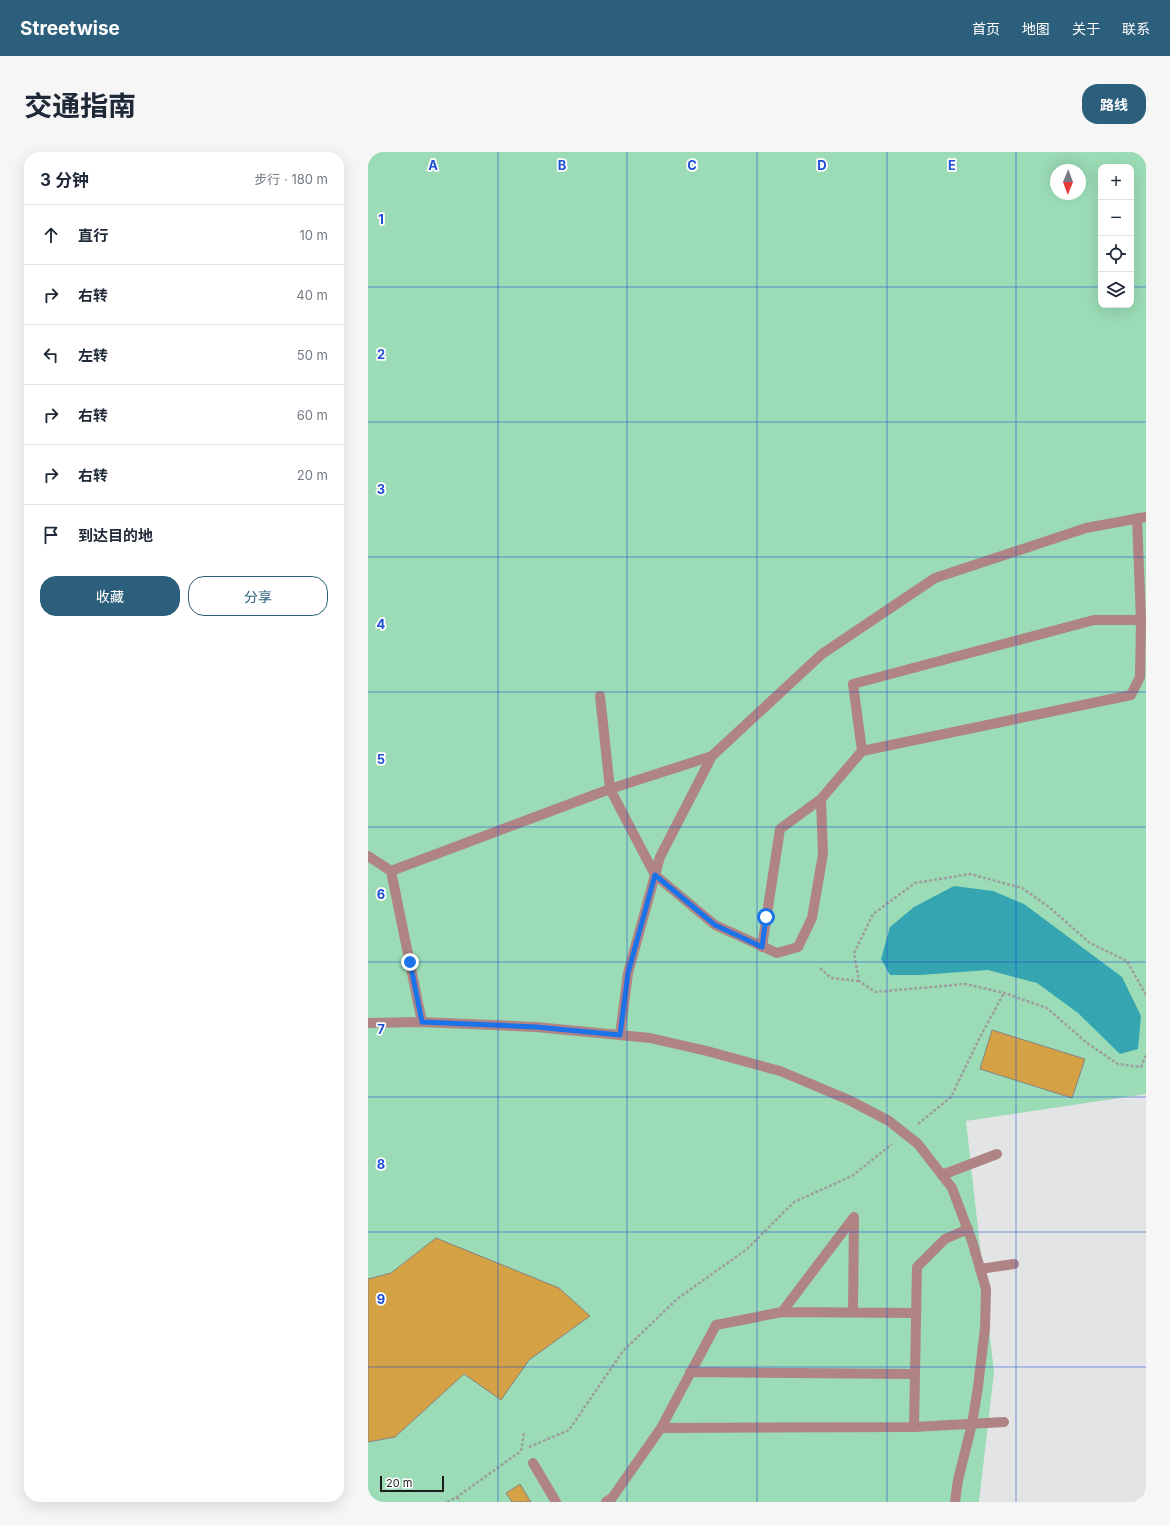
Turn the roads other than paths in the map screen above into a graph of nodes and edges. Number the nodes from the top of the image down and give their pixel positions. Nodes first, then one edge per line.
1 (1141, 517) edge
2 (1141, 620) junction
3 (600, 696) dead end
4 (862, 750) junction
5 (712, 756) junction
6 (610, 789) junction
7 (821, 799) junction
8 (368, 856) edge
9 (391, 871) junction
10 (655, 875) junction
11 (762, 947) junction
12 (422, 1022) junction
13 (368, 1023) edge
14 (620, 1035) junction
15 (997, 1154) dead end
16 (942, 1175) junction
17 (968, 1229) junction
18 (1014, 1264) dead end
19 (980, 1270) junction
20 (782, 1312) junction
21 (853, 1312) junction
22 (916, 1313) junction
23 (690, 1372) junction
24 (915, 1374) junction
25 (1004, 1422) dead end
26 (972, 1424) junction
27 (914, 1427) junction
28 (661, 1428) junction
29 (533, 1463) dead end
30 (556, 1502) edge
31 (606, 1502) edge
32 (955, 1502) edge

1 - 2 street
1 - 5 street
2 - 4 street
2 - 4 street
3 - 6 street
4 - 7 street
5 - 6 street
5 - 10 street
6 - 9 street
6 - 10 street
7 - 11 street
7 - 11 street
8 - 9 street
9 - 12 street
10 - 11 street
10 - 14 street
12 - 13 street
12 - 14 street
14 - 16 street
15 - 16 street
16 - 17 street
17 - 19 street
17 - 22 street
18 - 19 street
19 - 26 street
20 - 21 street
20 - 21 street
20 - 23 street
21 - 22 street
22 - 24 street
23 - 24 street
23 - 28 street
24 - 27 street
25 - 26 street
26 - 27 street
26 - 32 street
27 - 28 street
28 - 31 street
29 - 30 street

